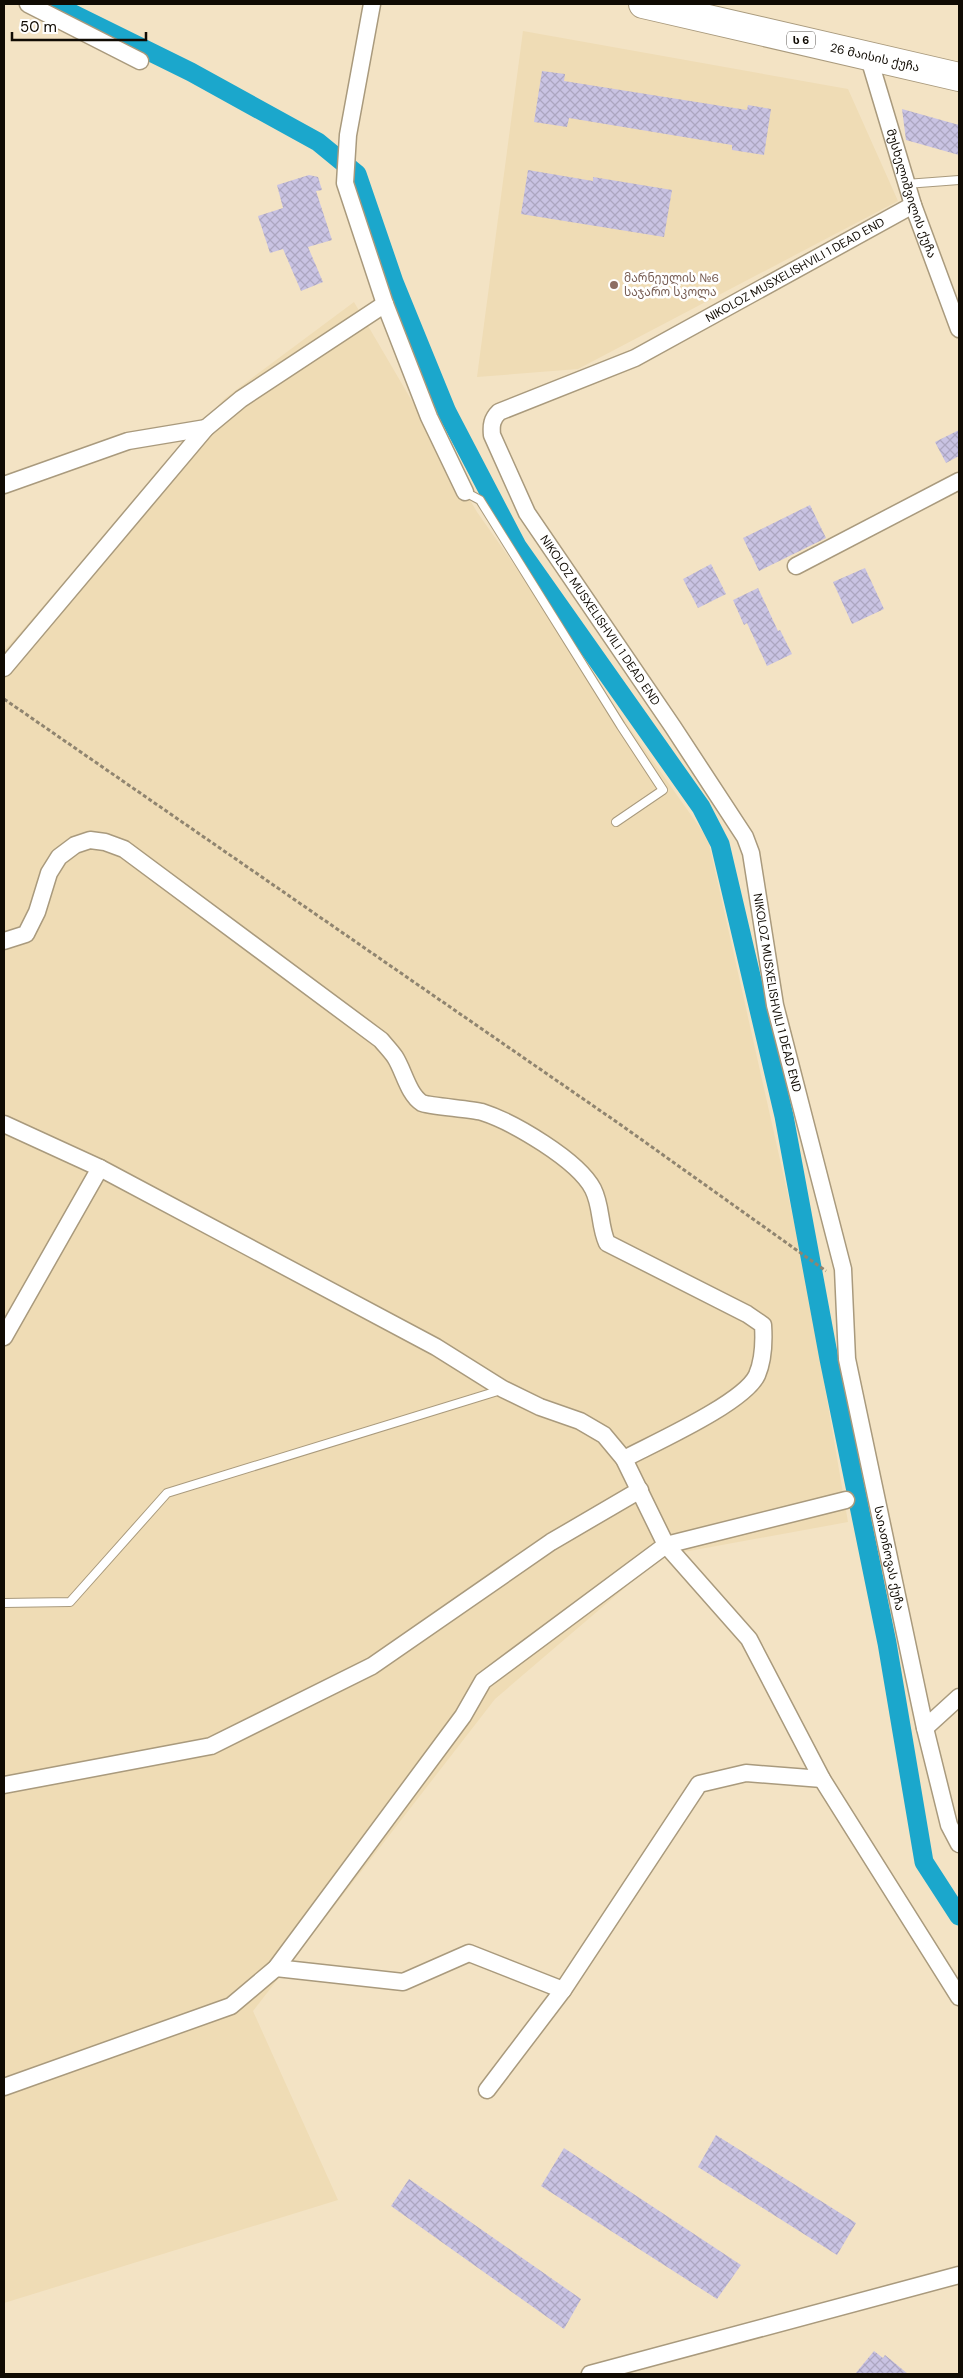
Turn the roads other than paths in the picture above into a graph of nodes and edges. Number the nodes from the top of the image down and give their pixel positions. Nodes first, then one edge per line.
1 (28, 4) edge
2 (372, 4) edge
3 (643, 4) edge
4 (868, 55) junction
5 (140, 61) dead end
6 (959, 77) edge
7 (959, 180) edge
8 (906, 184) junction
9 (913, 205) junction
10 (385, 304) junction
11 (959, 329) edge
12 (206, 428) junction
13 (959, 481) edge
14 (4, 485) edge
15 (465, 492) joint
16 (796, 566) dead end
17 (4, 668) edge
18 (616, 822) dead end
19 (4, 941) edge
20 (4, 1124) edge
21 (100, 1168) junction
22 (835, 1271) joint
23 (4, 1337) edge
24 (503, 1389) junction
25 (624, 1459) junction
26 (640, 1490) junction
27 (846, 1500) dead end
28 (666, 1545) junction
29 (4, 1603) edge
30 (959, 1697) edge
31 (925, 1728) junction
32 (822, 1779) junction
33 (4, 1785) edge
34 (959, 1844) edge
35 (276, 1968) junction
36 (563, 1990) junction
37 (959, 1998) edge
38 (4, 2086) edge
39 (487, 2090) dead end
40 (959, 2275) edge
41 (590, 2374) edge

1 - 5 street
2 - 10 street
3 - 4 highway, 26 მაისის ქუჩა / ს 6
4 - 6 highway, 26 მაისის ქუჩა / ს 6
4 - 8 street, მუსხელიშვილის ქუჩა
7 - 8 lane
8 - 9 street, მუსხელიშვილის ქუჩა
9 - 11 street, მუსხელიშვილის ქუჩა
9 - 22 street, NIKOLOZ MUSXELISHVILI 1 DEAD END
10 - 12 street
10 - 15 street
12 - 14 street
12 - 17 street
13 - 16 street
15 - 18 lane
19 - 25 street
20 - 21 street
21 - 23 street
21 - 24 street
22 - 31 street, საიათნოვას ქუჩა
24 - 25 street
24 - 29 lane
25 - 26 street
26 - 28 street
26 - 33 street
27 - 28 street
28 - 32 street
28 - 35 street
30 - 31 street
31 - 34 street, საიათნოვას ქუჩა
32 - 36 street
32 - 37 street
35 - 36 street
35 - 38 street
36 - 39 street
40 - 41 street

